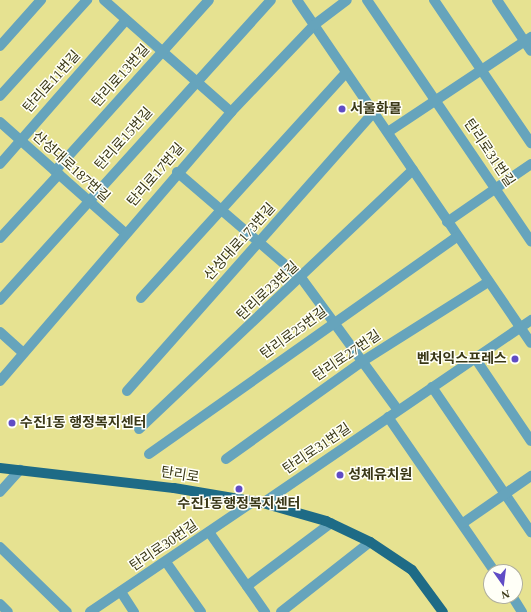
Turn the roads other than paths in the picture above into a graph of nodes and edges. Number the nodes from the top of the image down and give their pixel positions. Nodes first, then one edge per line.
1 (42, 0) edge
2 (87, 0) edge
3 (104, 0) edge
4 (210, 0) edge
5 (271, 0) edge
6 (297, 0) edge
7 (347, 0) edge
8 (367, 0) edge
9 (434, 0) edge
10 (497, 0) edge
11 (126, 20) junction
12 (314, 25) junction
13 (528, 39) edge
14 (0, 46) edge
15 (531, 50) edge
16 (162, 51) junction
17 (481, 70) junction
18 (346, 73) junction
19 (196, 80) junction
20 (0, 96) edge
21 (436, 100) junction
22 (231, 112) junction
23 (374, 112) junction
24 (0, 122) edge
25 (388, 132) junction
26 (20, 140) junction
27 (531, 143) edge
28 (0, 164) edge
29 (531, 164) edge
30 (413, 170) junction
31 (57, 172) junction
32 (177, 172) junction
33 (496, 188) junction
34 (88, 200) junction
35 (221, 210) junction
36 (447, 222) junction
37 (124, 232) junction
38 (457, 237) junction
39 (0, 238) edge
40 (531, 241) edge
41 (259, 242) junction
42 (302, 279) junction
43 (488, 282) junction
44 (141, 298) dead end
45 (0, 300) edge
46 (531, 320) edge
47 (334, 321) junction
48 (520, 327) junction
49 (0, 332) edge
50 (531, 343) edge
51 (23, 353) junction
52 (475, 358) junction
53 (363, 361) junction
54 (0, 381) edge
55 (432, 387) junction
56 (127, 391) dead end
57 (398, 410) junction
58 (388, 417) junction
59 (139, 429) dead end
60 (531, 441) edge
61 (149, 454) dead end
62 (226, 459) dead end
63 (0, 468) edge
64 (20, 470) junction
65 (531, 476) edge
66 (0, 492) edge
67 (505, 494) junction
68 (258, 502) junction
69 (331, 523) junction
70 (463, 523) junction
71 (209, 532) junction
72 (531, 532) edge
73 (370, 542) junction
74 (0, 547) edge
75 (166, 562) junction
76 (490, 564) edge
77 (247, 586) junction
78 (121, 592) junction
79 (0, 604) edge
80 (8, 612) edge
81 (67, 612) edge
82 (90, 612) edge
83 (134, 612) edge
84 (201, 612) edge
85 (265, 612) edge
86 (281, 612) edge
87 (443, 612) edge

1 - 14 street
2 - 20 street
3 - 11 street
4 - 16 street, 탄리로13번길
5 - 19 street, 탄리로15번길
6 - 12 street
7 - 12 street, 탄리로17번길
8 - 21 street
9 - 17 street
10 - 13 street
11 - 16 street
11 - 26 street, 탄리로11번길
12 - 18 street
12 - 22 street, 탄리로17번길
13 - 15 street
13 - 17 street
16 - 19 street
16 - 31 street, 탄리로13번길
17 - 21 street
17 - 27 street
18 - 23 street
18 - 35 street
19 - 22 street
19 - 34 street, 탄리로15번길
21 - 25 street
21 - 33 street, 탄리로31번길
22 - 32 street, 탄리로17번길
23 - 25 street
23 - 41 street, 산성대로173번길
24 - 26 street, 산성대로187번길
25 - 30 street
26 - 28 street, 탄리로11번길
26 - 31 street, 산성대로187번길
29 - 33 street
30 - 36 street
30 - 42 street, 탄리로23번길
31 - 34 street, 산성대로187번길
31 - 39 street, 탄리로13번길
32 - 35 street
32 - 37 street, 탄리로17번길
33 - 36 street
33 - 40 street, 탄리로31번길
34 - 37 street, 산성대로187번길
34 - 45 street, 탄리로15번길
35 - 41 street
35 - 44 street
36 - 38 street
37 - 51 street, 탄리로17번길
38 - 43 street
38 - 47 street, 탄리로25번길
41 - 42 street
41 - 56 street, 산성대로173번길
42 - 47 street
42 - 59 street, 탄리로23번길
43 - 48 street
43 - 53 street, 탄리로27번길
46 - 48 street, 탄리로31번길
47 - 53 street
47 - 61 street, 탄리로25번길
48 - 50 street
48 - 52 street, 탄리로31번길
49 - 51 street
51 - 54 street, 탄리로17번길
52 - 55 street, 탄리로31번길
52 - 60 street
53 - 57 street
53 - 62 street, 탄리로27번길
55 - 57 street, 탄리로31번길
55 - 67 street
57 - 58 street, 탄리로31번길
58 - 68 street, 탄리로31번길
58 - 70 street
63 - 64 main road, 탄리로
64 - 66 street
64 - 68 main road, 탄리로
65 - 67 street
67 - 70 street
67 - 72 street
68 - 69 main road, 탄리로
68 - 71 street, 탄리로30번길
69 - 73 main road, 탄리로
69 - 77 street
70 - 76 street
71 - 75 street, 탄리로30번길
71 - 77 street
73 - 86 street
73 - 87 main road, 탄리로
74 - 81 street
75 - 78 street, 탄리로30번길
75 - 84 street
77 - 85 street
78 - 82 street, 탄리로30번길
78 - 83 street
79 - 80 street

